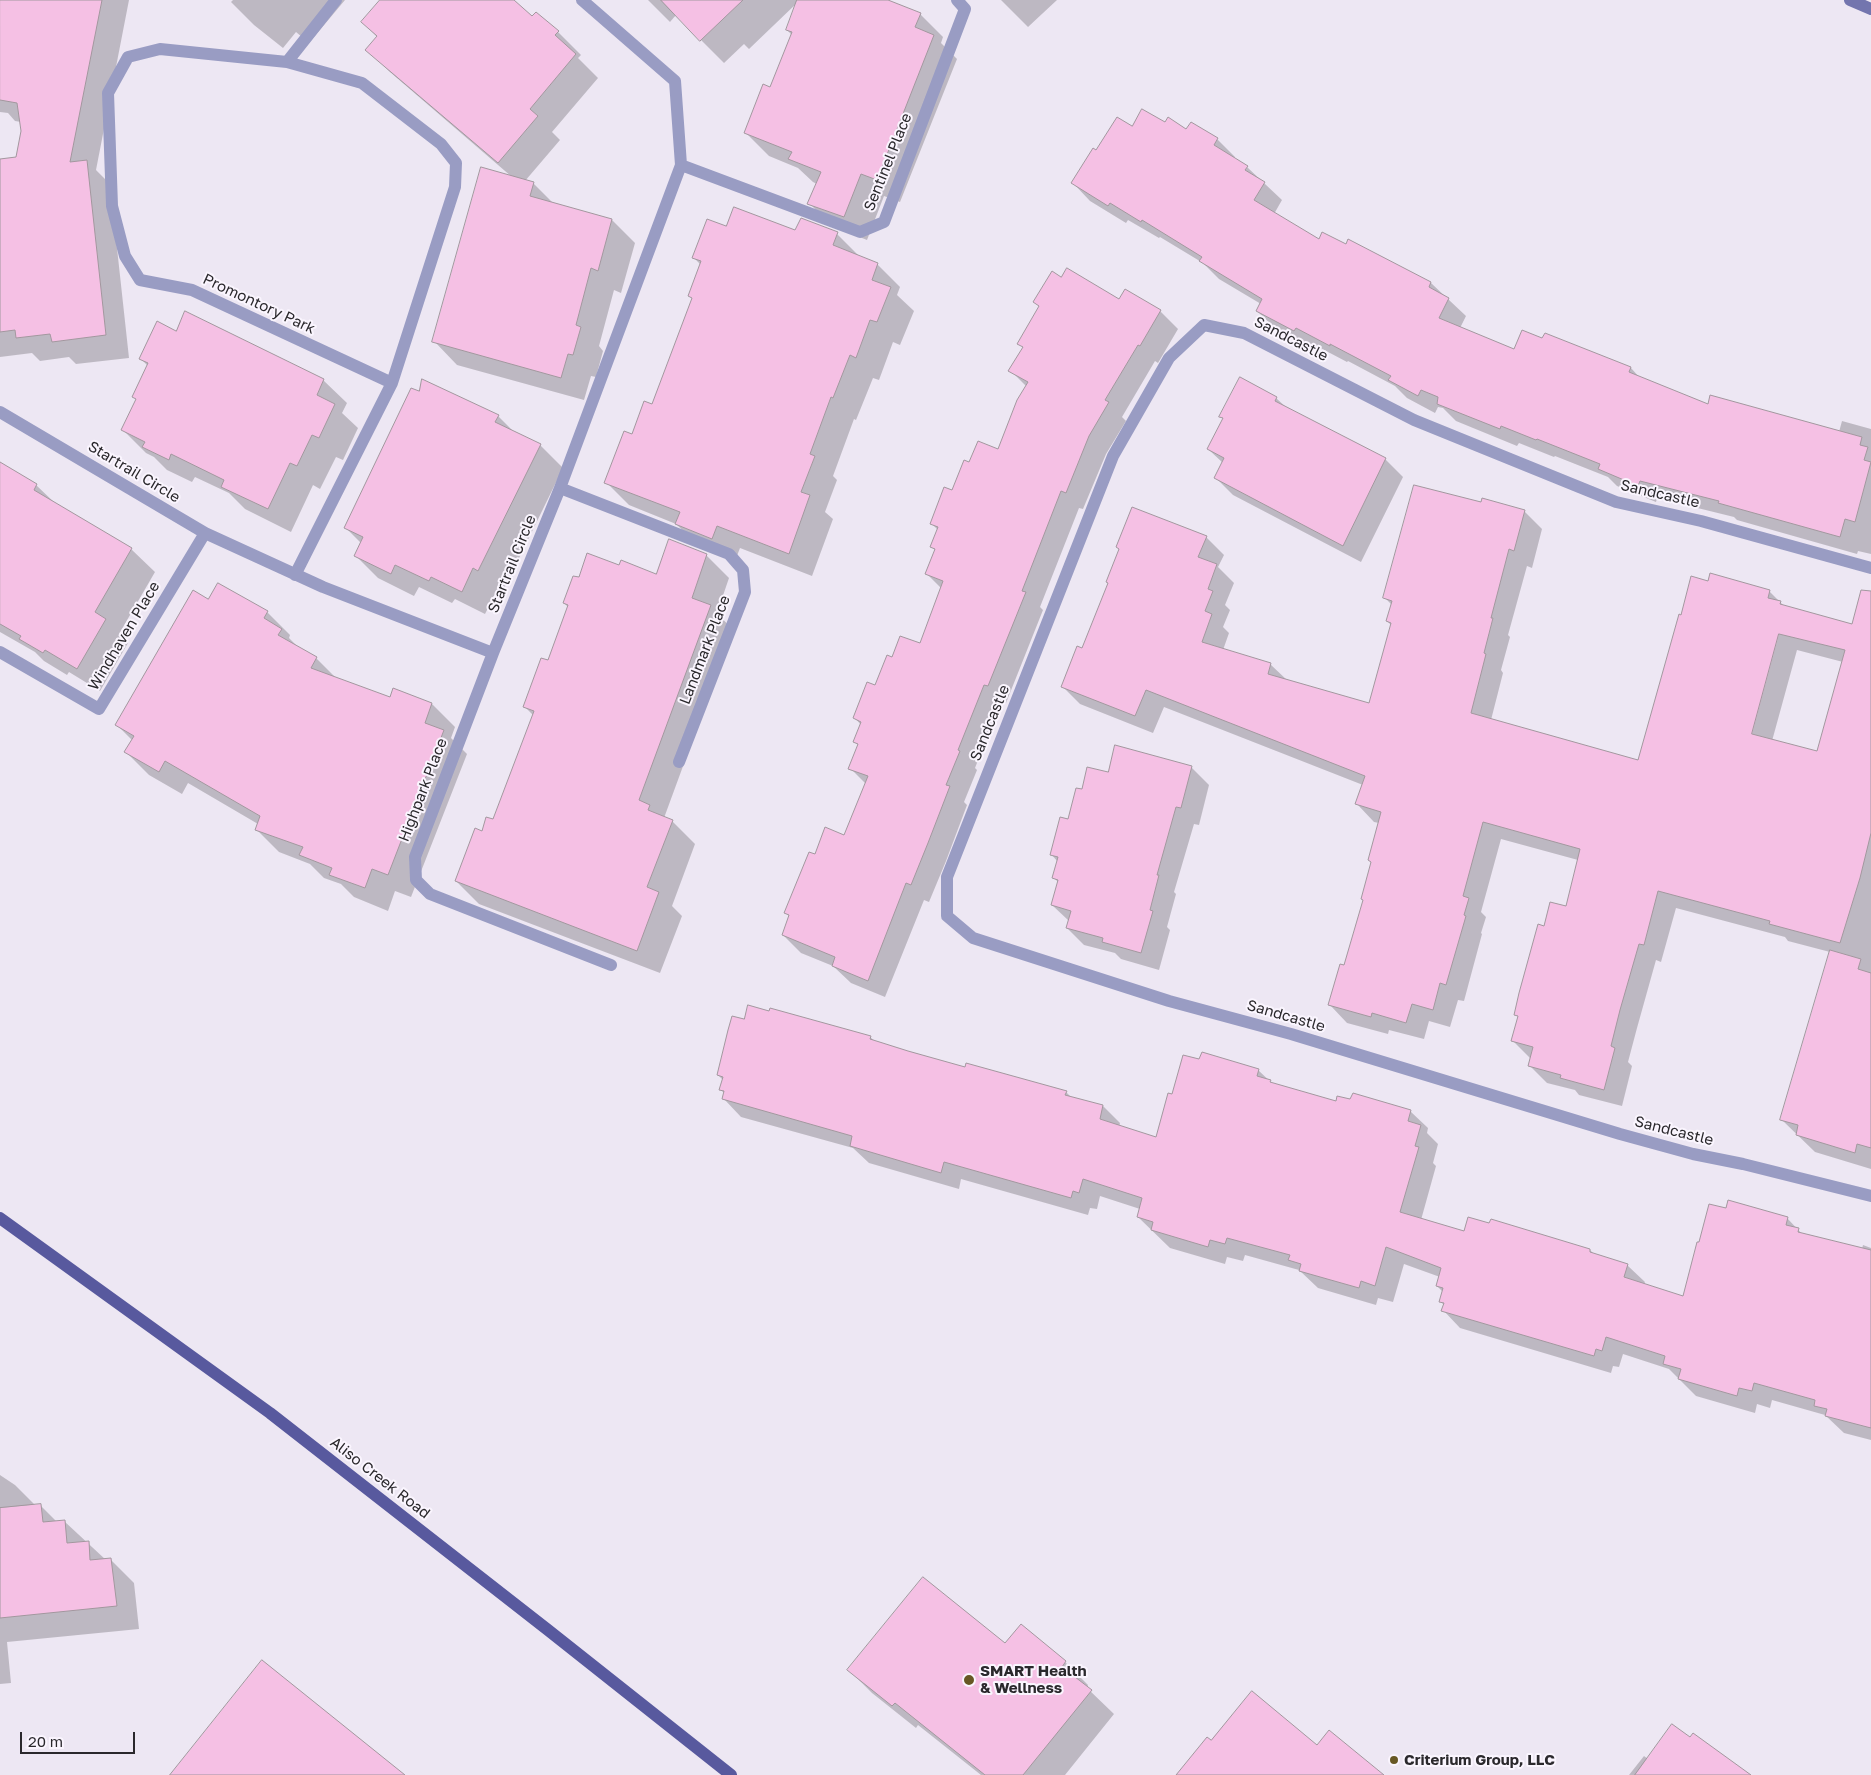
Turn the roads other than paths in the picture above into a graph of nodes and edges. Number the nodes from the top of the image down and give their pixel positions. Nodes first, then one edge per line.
1 (336, 0) edge
2 (582, 0) edge
3 (957, 0) edge
4 (1850, 0) edge
5 (1871, 9) edge
6 (287, 62) junction
7 (681, 165) junction
8 (392, 383) junction
9 (0, 412) edge
10 (560, 488) junction
11 (204, 533) junction
12 (1871, 568) edge
13 (295, 575) junction
14 (0, 652) edge
15 (493, 653) junction
16 (678, 762) dead end
17 (611, 965) dead end
18 (1871, 1196) edge
19 (0, 1218) edge
20 (731, 1775) edge

1 - 6 street
2 - 7 street, Startrail Circle
3 - 7 street, Sentinel Place
4 - 5 street
6 - 8 street, Promontory Park
6 - 8 street, Promontory Park
7 - 10 street, Startrail Circle
8 - 13 street, Promontory Park
9 - 11 street, Startrail Circle
10 - 15 street, Startrail Circle
10 - 16 street, Landmark Place
11 - 13 street, Startrail Circle
11 - 14 street, Windhaven Place
12 - 18 street, Sandcastle
13 - 15 street, Startrail Circle
15 - 17 street, Highpark Place
19 - 20 main road, Aliso Creek Road

